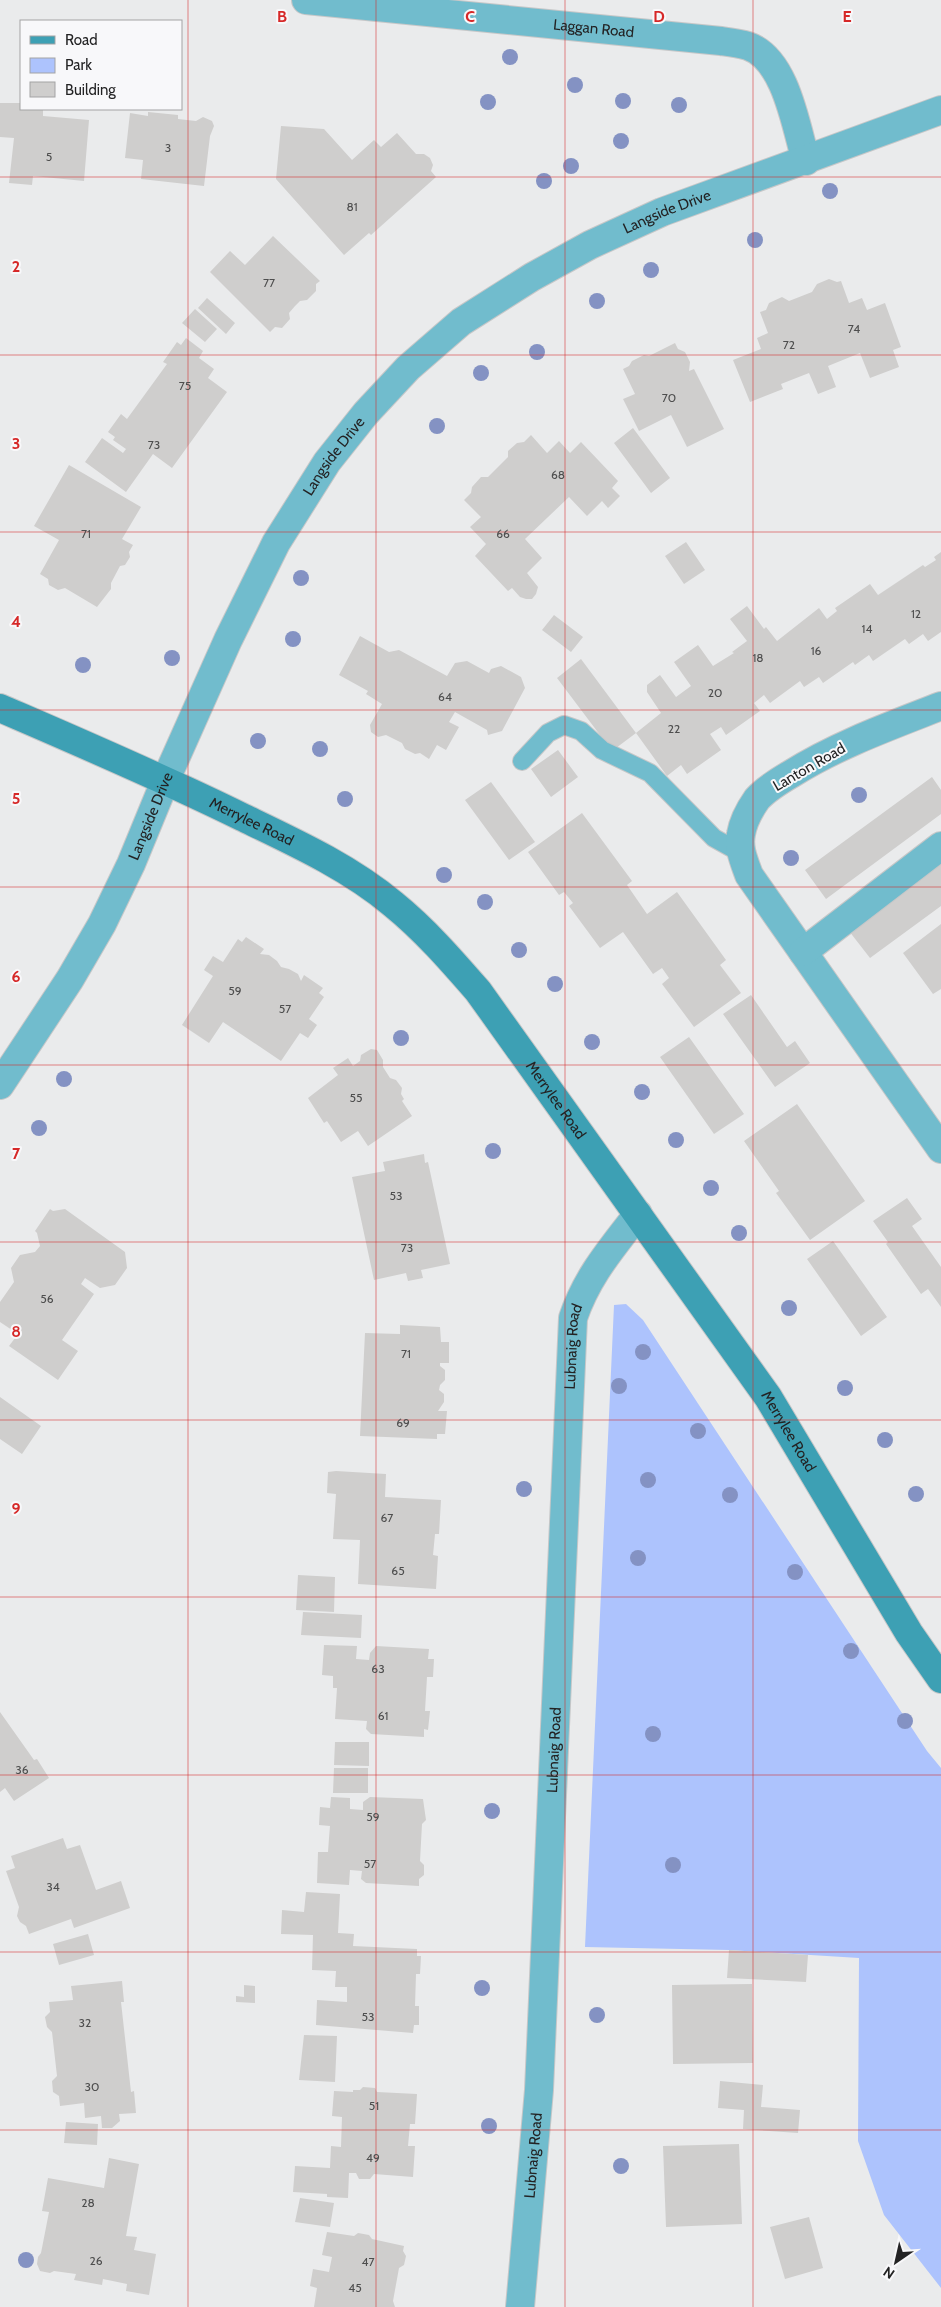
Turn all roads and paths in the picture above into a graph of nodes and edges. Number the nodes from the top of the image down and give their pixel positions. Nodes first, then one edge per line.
1 (306, 0) edge
2 (941, 110) edge
3 (806, 160) junction
4 (941, 706) edge
5 (0, 708) edge
6 (522, 761) dead end
7 (166, 780) junction
8 (941, 846) edge
9 (741, 853) junction
10 (803, 952) junction
11 (0, 1085) edge
12 (941, 1149) edge
13 (638, 1214) junction
14 (941, 1679) edge
15 (520, 2307) edge

1 - 3 street, Laggan Road
2 - 3 street, Langside Drive
3 - 7 street, Langside Drive
4 - 9 street, Lanton Road
5 - 7 main road, Merrylee Road
6 - 9 lane
7 - 11 street, Langside Drive
7 - 13 main road, Merrylee Road
8 - 10 street
9 - 10 street, Lanton Road
10 - 12 street, Lanton Road
13 - 14 main road, Merrylee Road
13 - 15 street, Lubnaig Road

